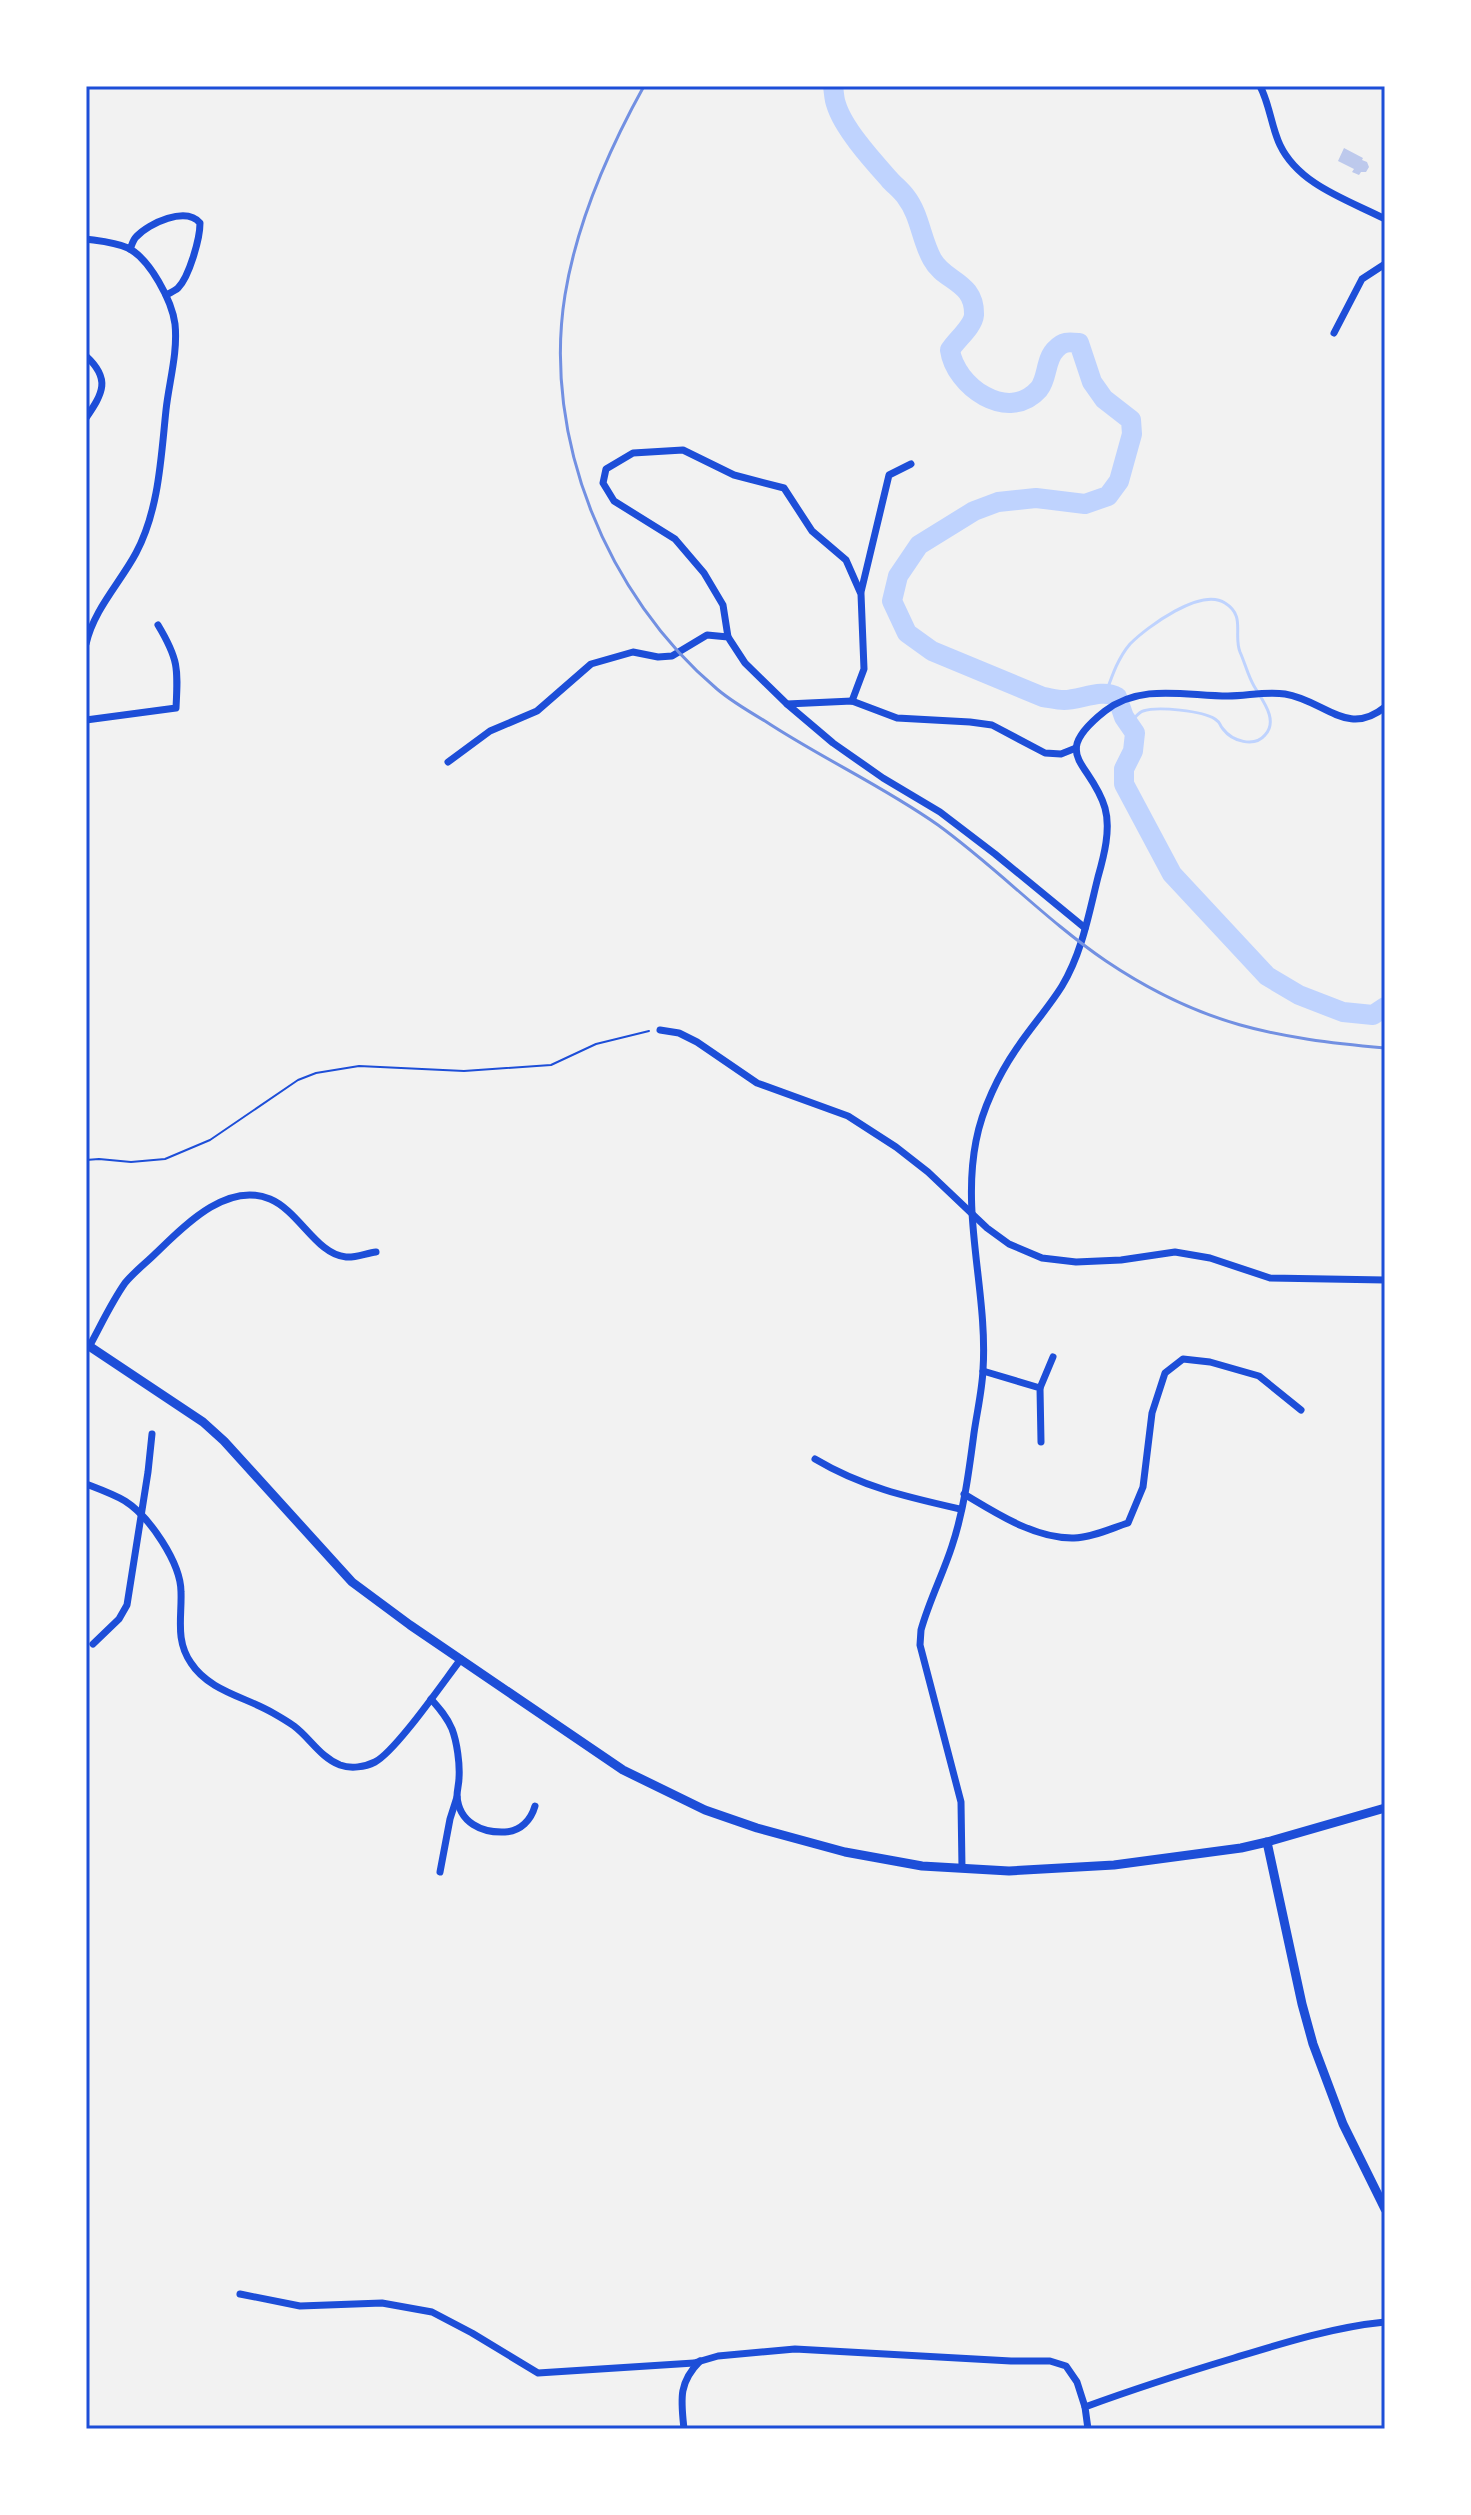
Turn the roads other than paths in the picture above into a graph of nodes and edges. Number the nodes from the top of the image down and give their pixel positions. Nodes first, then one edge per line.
1 (1260, 86) edge
2 (1385, 219) edge
3 (86, 239) edge
4 (130, 249) junction
5 (1385, 264) edge
6 (166, 295) junction
7 (1334, 333) dead end
8 (86, 356) edge
9 (86, 418) edge
10 (911, 464) dead end
11 (861, 594) junction
12 (158, 625) dead end
13 (728, 637) junction
14 (86, 644) edge
15 (852, 701) junction
16 (787, 704) junction
17 (1385, 707) edge
18 (86, 720) edge
19 (1076, 748) junction
20 (448, 762) dead end
21 (1085, 928) junction
22 (660, 1030) road end
23 (971, 1211) junction
24 (376, 1252) dead end
25 (1385, 1280) edge
26 (88, 1345) edge
27 (1053, 1357) dead end
28 (983, 1371) junction
29 (1040, 1388) junction
30 (1301, 1410) dead end
31 (152, 1434) dead end
32 (1041, 1442) dead end
33 (815, 1459) dead end
34 (86, 1484) edge
35 (964, 1494) junction
36 (960, 1509) junction
37 (141, 1515) junction
38 (93, 1644) dead end
39 (461, 1659) junction
40 (431, 1699) junction
41 (457, 1797) junction
42 (535, 1806) dead end
43 (1385, 1808) edge
44 (1267, 1842) junction
45 (962, 1868) junction
46 (440, 1872) dead end
47 (1385, 2209) edge
48 (240, 2294) dead end
49 (1385, 2322) edge
50 (701, 2361) junction
51 (1085, 2407) junction
52 (684, 2429) edge
53 (1088, 2429) edge

1 - 2 street
3 - 4 street
4 - 6 street
4 - 6 street
5 - 7 street
6 - 14 street
8 - 9 street
10 - 11 street
11 - 13 street
11 - 15 street
12 - 18 street
13 - 16 street
13 - 20 street
15 - 16 street
15 - 19 street
16 - 21 street
17 - 19 street
19 - 21 street
21 - 23 street
22 - 23 street
23 - 25 street
23 - 28 street
24 - 26 street
26 - 39 street
27 - 29 street
28 - 29 street
28 - 35 street
29 - 32 street
30 - 35 street
31 - 37 street
33 - 36 street
34 - 37 street
35 - 36 street
36 - 45 street
37 - 38 street
37 - 40 street
39 - 40 street
39 - 45 street
40 - 41 street
41 - 42 street
41 - 46 street
43 - 44 street
44 - 45 street
44 - 47 street
48 - 50 street
49 - 51 street
50 - 51 street
50 - 52 street
51 - 53 street

